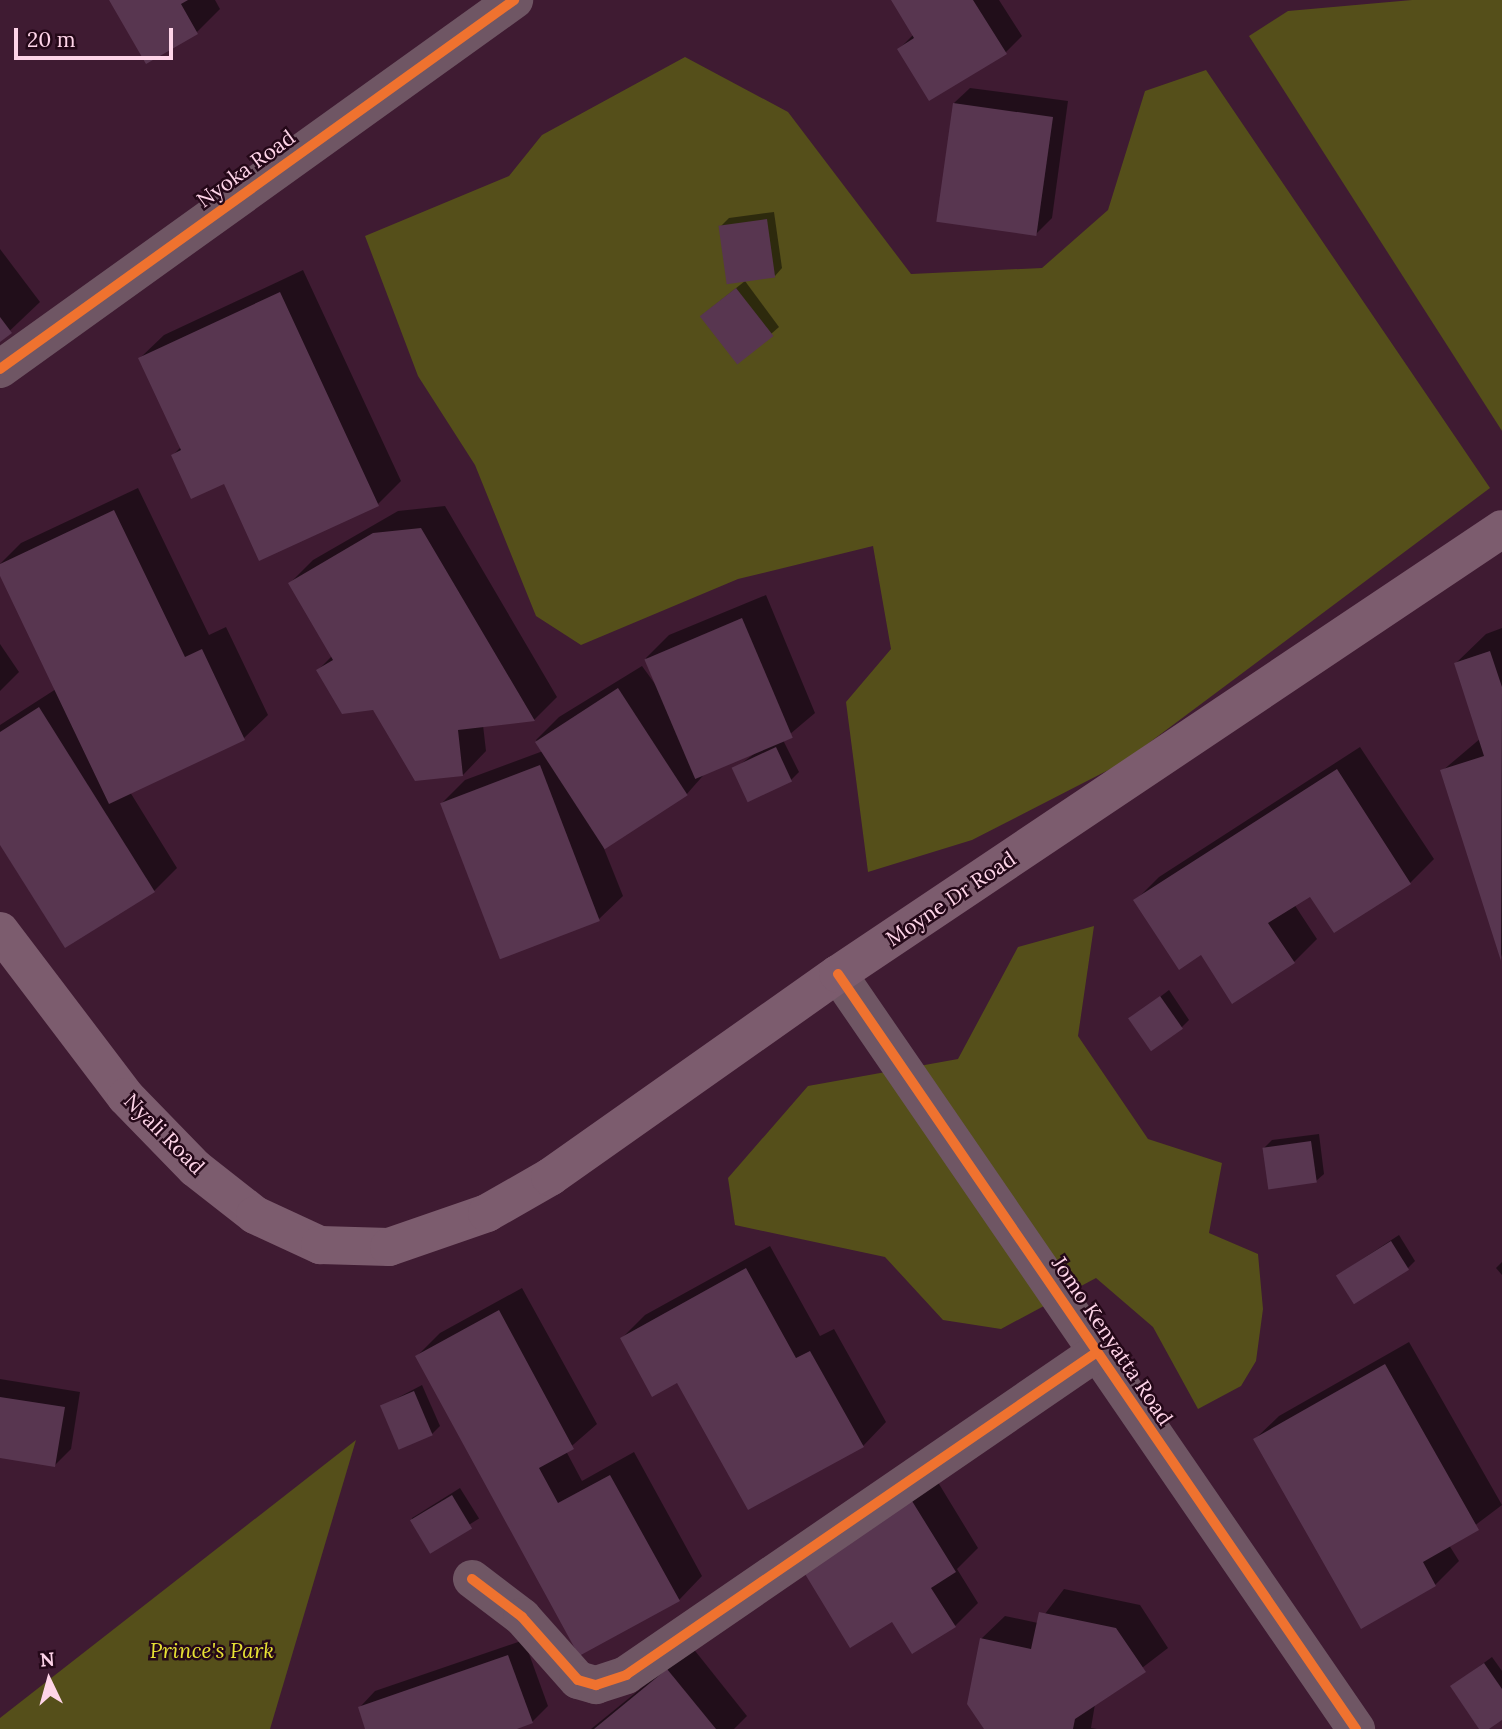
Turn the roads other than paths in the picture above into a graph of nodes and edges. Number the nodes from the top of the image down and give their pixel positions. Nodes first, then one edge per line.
1 (514, 0) edge
2 (0, 369) edge
3 (1502, 529) edge
4 (0, 931) edge
5 (838, 974) junction
6 (389, 1247) joint
7 (1097, 1352) junction
8 (471, 1579) dead end
9 (1356, 1729) edge

1 - 2 street, Nyoka Road
3 - 5 main road, Moyne Dr Road
4 - 6 main road, Nyali Road
5 - 6 main road, Moyne Dr Road
5 - 7 street, Jomo Kenyatta Road
7 - 8 street
7 - 9 street, Jomo Kenyatta Road

